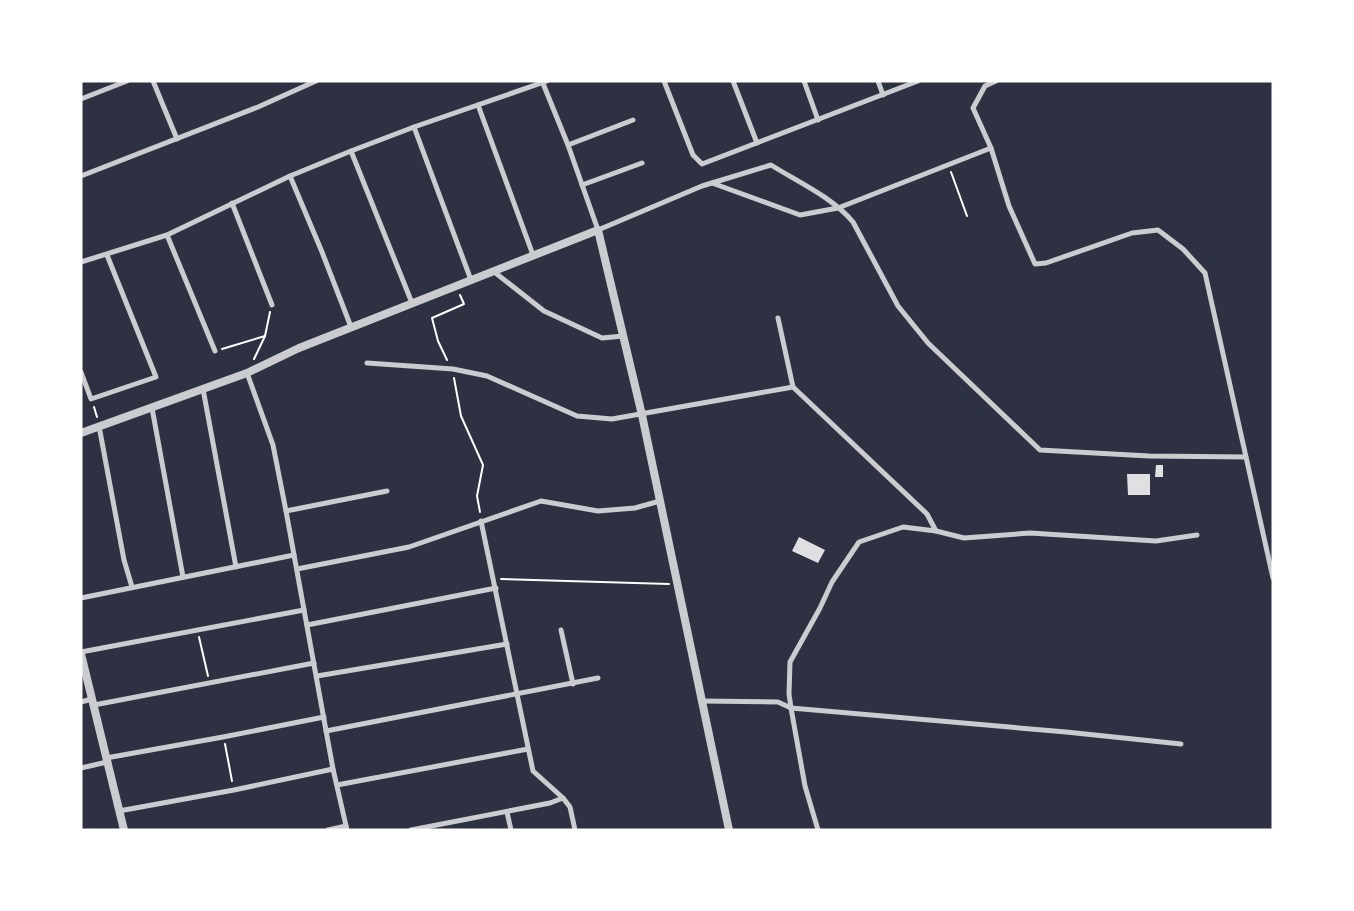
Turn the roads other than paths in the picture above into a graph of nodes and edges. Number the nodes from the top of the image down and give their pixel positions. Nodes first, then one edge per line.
1 (127, 81) edge
2 (153, 81) edge
3 (316, 81) edge
4 (664, 81) edge
5 (733, 81) edge
6 (804, 81) edge
7 (878, 81) edge
8 (918, 81) edge
9 (996, 81) edge
10 (544, 82) edge
11 (883, 95) junction
12 (81, 99) edge
13 (478, 105) junction
14 (633, 120) dead end
15 (818, 120) junction
16 (414, 127) junction
17 (177, 140) junction
18 (756, 142) junction
19 (568, 145) junction
20 (991, 148) junction
21 (351, 151) junction
22 (642, 163) dead end
23 (81, 176) edge
24 (290, 176) junction
25 (712, 183) junction
26 (582, 185) junction
27 (232, 203) junction
28 (838, 208) junction
29 (598, 230) junction
30 (167, 235) junction
31 (107, 255) junction
32 (533, 255) junction
33 (81, 262) edge
34 (494, 271) junction
35 (471, 280) junction
36 (412, 303) junction
37 (272, 305) road end
38 (778, 318) dead end
39 (351, 327) junction
40 (623, 336) junction
41 (215, 351) road end
42 (367, 362) dead end
43 (81, 372) edge
44 (247, 373) junction
45 (792, 387) junction
46 (203, 389) junction
47 (152, 408) junction
48 (642, 415) junction
49 (99, 426) junction
50 (81, 432) edge
51 (1246, 457) junction
52 (387, 491) dead end
53 (660, 501) junction
54 (286, 511) junction
55 (481, 521) junction
56 (936, 530) junction
57 (1198, 535) dead end
58 (294, 555) junction
59 (236, 567) junction
60 (297, 569) junction
61 (183, 577) junction
62 (1273, 578) edge
63 (132, 587) junction
64 (496, 588) junction
65 (81, 598) edge
66 (304, 610) junction
67 (307, 625) junction
68 (561, 630) dead end
69 (507, 644) junction
70 (81, 653) edge
71 (314, 663) junction
72 (317, 676) junction
73 (598, 678) dead end
74 (573, 684) junction
75 (517, 695) junction
76 (702, 701) junction
77 (81, 702) edge
78 (93, 702) junction
79 (790, 708) junction
80 (324, 717) junction
81 (326, 731) junction
82 (1180, 744) dead end
83 (528, 749) junction
84 (106, 760) junction
85 (81, 768) edge
86 (333, 769) junction
87 (337, 785) junction
88 (563, 798) junction
89 (119, 811) junction
90 (508, 812) junction
91 (448, 823) junction
92 (346, 828) edge
93 (124, 830) edge
94 (328, 830) edge
95 (411, 830) edge
96 (449, 830) edge
97 (511, 830) edge
98 (575, 830) edge
99 (729, 830) edge
100 (818, 830) edge

1 - 12 street
2 - 17 street
3 - 17 street
4 - 18 street
5 - 18 street
6 - 15 street
7 - 11 street
8 - 11 street
9 - 20 street
10 - 13 street
10 - 19 street
11 - 15 street
13 - 16 street
13 - 32 street
14 - 19 street
15 - 18 street
16 - 21 street
16 - 35 street
17 - 23 street
19 - 26 street
20 - 28 street
20 - 51 street
21 - 24 street
21 - 36 street
22 - 26 street
24 - 27 street
24 - 39 street
25 - 28 street
25 - 28 street
25 - 29 street
26 - 29 street
27 - 30 street
27 - 37 street
28 - 51 street
29 - 32 street
29 - 40 street
30 - 31 street
30 - 41 street
31 - 33 street
31 - 43 street
32 - 34 street
34 - 35 street
34 - 40 street
35 - 36 street
36 - 39 street
38 - 45 street
39 - 44 street
40 - 48 street
42 - 48 street
44 - 46 street
44 - 54 street
45 - 48 street
45 - 56 street
46 - 47 street
46 - 59 street
47 - 49 street
47 - 61 street
48 - 53 street
49 - 50 street
49 - 63 street
51 - 62 street
52 - 54 street
53 - 55 street
53 - 76 street
54 - 58 street
55 - 60 street
55 - 64 street
56 - 57 street
56 - 79 street
58 - 59 street
58 - 60 street
59 - 61 street
60 - 66 street
61 - 63 street
63 - 65 street
64 - 67 street
64 - 69 street
66 - 67 street
66 - 70 street
67 - 71 street
68 - 74 street
69 - 72 street
69 - 75 street
70 - 78 street
71 - 72 street
71 - 78 street
72 - 80 street
73 - 74 street
74 - 75 street
75 - 81 street
75 - 83 street
76 - 79 street
76 - 99 street
77 - 78 street
78 - 84 street
79 - 82 street
79 - 100 street
80 - 81 street
80 - 84 street
81 - 86 street
83 - 87 street
83 - 88 street
84 - 85 street
84 - 89 street
86 - 87 street
86 - 89 street
87 - 92 street
88 - 90 street
88 - 98 street
89 - 93 street
90 - 91 street
90 - 97 street
91 - 95 street
91 - 96 street
92 - 94 street

